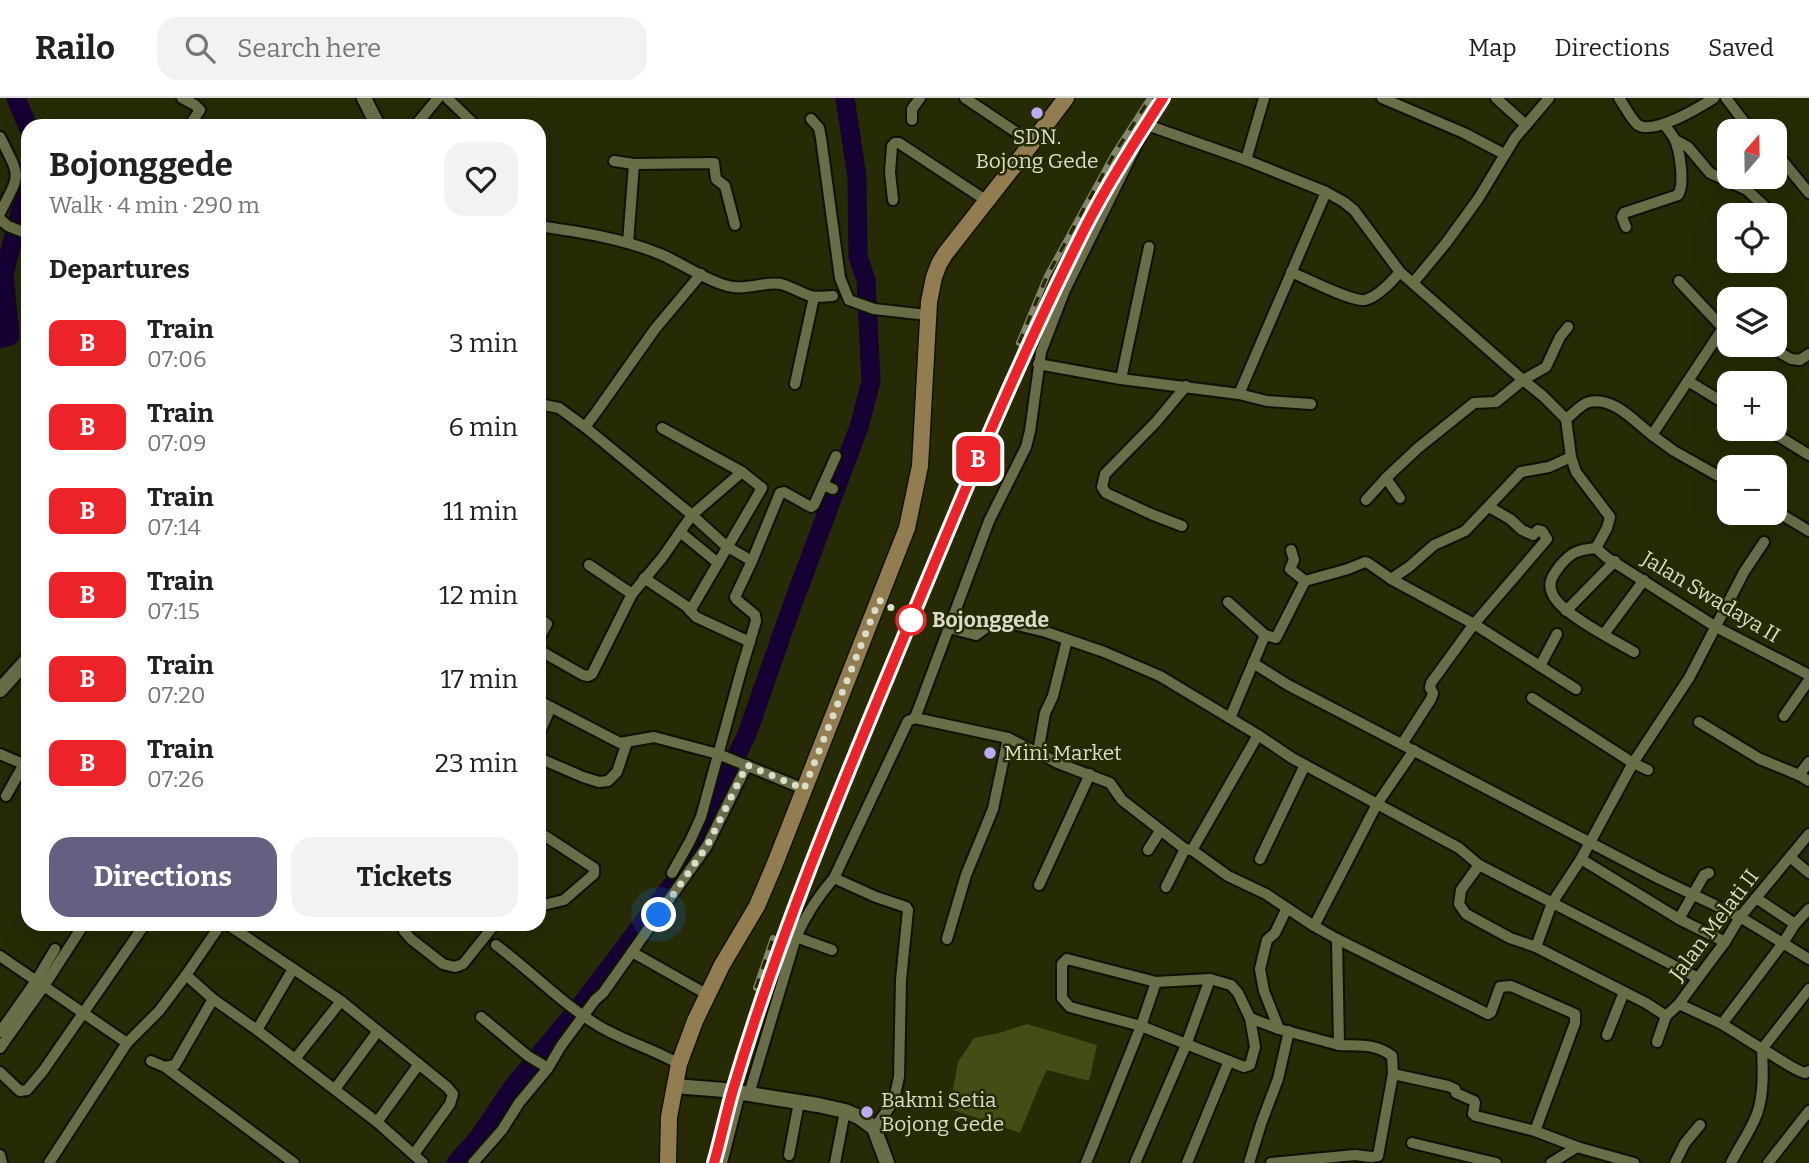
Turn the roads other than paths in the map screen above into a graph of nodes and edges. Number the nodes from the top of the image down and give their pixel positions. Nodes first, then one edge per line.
1 (182, 98) edge
2 (364, 98) edge
3 (438, 98) edge
4 (447, 98) edge
5 (919, 98) edge
6 (965, 98) edge
7 (1066, 98) edge
8 (1264, 98) edge
9 (1382, 98) edge
10 (1496, 98) edge
11 (1549, 98) edge
12 (1619, 98) edge
13 (1714, 98) edge
14 (1726, 98) edge
15 (197, 102) edge
16 (194, 119) edge
17 (374, 119) edge
18 (421, 119) edge
19 (469, 119) edge
20 (811, 119) dead end
21 (1742, 119) edge
22 (912, 120) dead end
23 (1664, 124) junction
24 (1526, 125) junction
25 (0, 137) edge
26 (1675, 140) junction
27 (1032, 143) junction
28 (1504, 154) junction
29 (1246, 160) junction
30 (614, 161) dead end
31 (634, 164) junction
32 (1787, 166) edge
33 (1326, 192) junction
34 (1809, 193) edge
35 (893, 200) dead end
36 (987, 201) junction
37 (1762, 203) edge
38 (0, 214) edge
39 (4, 222) edge
40 (735, 225) dead end
41 (546, 227) edge
42 (1626, 227) dead end
43 (21, 231) edge
44 (628, 243) junction
45 (1149, 247) dead end
46 (1292, 272) junction
47 (1400, 272) junction
48 (701, 274) junction
49 (1679, 281) dead end
50 (1413, 283) junction
51 (833, 296) dead end
52 (814, 297) junction
53 (927, 315) junction
54 (1717, 319) edge
55 (1568, 327) dead end
56 (1717, 341) edge
57 (1809, 354) edge
58 (1787, 357) edge
59 (1038, 364) junction
60 (1121, 379) junction
61 (1522, 380) junction
62 (1688, 381) junction
63 (794, 384) dead end
64 (1186, 386) junction
65 (1239, 394) junction
66 (1717, 399) edge
67 (546, 404) edge
68 (1311, 404) dead end
69 (1566, 419) junction
70 (585, 426) junction
71 (662, 428) dead end
72 (1652, 435) junction
73 (1787, 441) edge
74 (1809, 454) edge
75 (836, 456) dead end
76 (1571, 457) junction
77 (742, 472) junction
78 (1717, 475) edge
79 (1386, 478) junction
80 (762, 488) junction
81 (779, 498) junction
82 (1400, 498) dead end
83 (1366, 500) dead end
84 (1489, 507) junction
85 (692, 515) junction
86 (1787, 518) edge
87 (1182, 526) dead end
88 (1809, 531) edge
89 (680, 533) junction
90 (1763, 541) dead end
91 (726, 546) junction
92 (1596, 548) junction
93 (1291, 550) dead end
94 (752, 561) junction
95 (1615, 561) junction
96 (718, 563) junction
97 (589, 565) dead end
98 (644, 578) junction
99 (1391, 579) junction
100 (1305, 580) junction
101 (1644, 580) junction
102 (632, 594) junction
103 (1227, 602) dead end
104 (690, 611) junction
105 (1566, 611) junction
106 (1474, 624) junction
107 (1716, 627) junction
108 (949, 628) junction
109 (1557, 634) dead end
110 (1604, 634) junction
111 (1265, 635) junction
112 (1067, 640) junction
113 (750, 642) junction
114 (1634, 652) dead end
115 (546, 654) edge
116 (1253, 663) junction
117 (1540, 666) junction
118 (21, 667) edge
119 (1809, 677) edge
120 (1576, 689) dead end
121 (0, 690) edge
122 (1532, 698) dead end
123 (546, 704) edge
124 (551, 707) junction
125 (1784, 716) dead end
126 (546, 718) edge
127 (915, 718) junction
128 (1230, 718) junction
129 (1699, 722) dead end
130 (1258, 735) junction
131 (1008, 738) junction
132 (627, 742) junction
133 (1402, 744) junction
134 (1414, 750) junction
135 (1038, 752) junction
136 (0, 754) edge
137 (719, 754) junction
138 (546, 761) edge
139 (1809, 762) edge
140 (21, 763) edge
141 (1633, 763) junction
142 (743, 764) junction
143 (1305, 765) junction
144 (1648, 770) dead end
145 (21, 773) edge
146 (1090, 774) junction
147 (1804, 778) edge
148 (804, 789) junction
149 (6, 796) dead end
150 (1377, 804) junction
151 (1160, 831) junction
152 (1809, 834) edge
153 (546, 836) edge
154 (1589, 843) junction
155 (1148, 850) dead end
156 (1189, 850) junction
157 (1790, 857) junction
158 (1260, 859) dead end
159 (1581, 859) junction
160 (1479, 865) junction
161 (672, 873) dead end
162 (1709, 873) dead end
163 (1809, 873) edge
164 (834, 878) junction
165 (1039, 885) dead end
166 (1166, 887) dead end
167 (1692, 894) junction
168 (1756, 898) junction
169 (1552, 903) junction
170 (546, 904) edge
171 (1287, 908) junction
172 (1809, 908) edge
173 (1740, 917) junction
174 (1679, 919) junction
175 (1795, 924) junction
176 (1314, 926) junction
177 (79, 931) edge
178 (140, 931) edge
179 (217, 931) edge
180 (237, 931) edge
181 (404, 931) edge
182 (489, 931) edge
183 (796, 937) junction
184 (947, 939) dead end
185 (1337, 939) junction
186 (1725, 942) junction
187 (1783, 943) junction
188 (496, 945) dead end
189 (1535, 947) junction
190 (55, 949) dead end
191 (832, 950) dead end
192 (632, 952) junction
193 (0, 956) edge
194 (1809, 959) edge
195 (293, 969) junction
196 (186, 975) junction
197 (1699, 978) junction
198 (1210, 979) junction
199 (1156, 982) junction
200 (40, 984) junction
201 (1809, 989) edge
202 (1625, 992) junction
203 (708, 995) junction
204 (212, 999) junction
205 (341, 1000) junction
206 (1679, 1004) junction
207 (84, 1013) junction
208 (582, 1015) junction
209 (1666, 1016) junction
210 (481, 1017) dead end
211 (1250, 1018) junction
212 (1722, 1024) junction
213 (1141, 1026) junction
214 (257, 1030) junction
215 (1284, 1030) junction
216 (378, 1031) junction
217 (0, 1032) edge
218 (1607, 1035) dead end
219 (1657, 1042) dead end
220 (127, 1043) junction
221 (1186, 1045) junction
222 (1339, 1045) junction
223 (0, 1048) edge
224 (1762, 1049) junction
225 (295, 1059) junction
226 (151, 1061) dead end
227 (1229, 1061) junction
228 (679, 1063) junction
229 (419, 1064) junction
230 (543, 1065) junction
231 (165, 1068) junction
232 (1809, 1071) edge
233 (0, 1072) edge
234 (1393, 1074) junction
235 (675, 1086) junction
236 (335, 1089) junction
237 (745, 1094) junction
238 (799, 1102) junction
239 (845, 1111) junction
240 (1807, 1119) edge
241 (377, 1122) junction
242 (1700, 1125) dead end
243 (874, 1128) junction
244 (1535, 1130) junction
245 (1412, 1143) dead end
246 (1577, 1147) junction
247 (414, 1154) junction
248 (0, 1155) edge
249 (789, 1155) dead end
250 (2, 1163) edge
251 (48, 1163) edge
252 (294, 1163) edge
253 (423, 1163) edge
254 (473, 1163) edge
255 (668, 1163) edge
256 (722, 1163) edge
257 (835, 1163) edge
258 (887, 1163) edge
259 (1086, 1163) edge
260 (1135, 1163) edge
261 (1188, 1163) edge
262 (1249, 1163) edge
263 (1271, 1163) edge
264 (1496, 1163) edge
265 (1551, 1163) edge
266 (1633, 1163) edge
267 (1675, 1163) edge
268 (1731, 1163) edge
269 (1768, 1163) edge

1 - 15 street
2 - 17 street
3 - 18 street
4 - 19 street
5 - 22 street
6 - 27 street
7 - 27 main road
8 - 29 street
9 - 28 street
10 - 24 street
11 - 24 street
12 - 23 street
13 - 23 street
14 - 21 street
15 - 16 street
20 - 53 street
23 - 26 street
24 - 28 street
25 - 38 street
26 - 37 street
26 - 42 street
27 - 36 main road
28 - 50 street
29 - 33 street
29 - 59 street
30 - 31 street
31 - 40 street
31 - 44 street
32 - 34 street
33 - 46 street
33 - 47 street
35 - 36 street
36 - 53 main road
39 - 43 street
41 - 44 street
44 - 48 street
45 - 60 street
46 - 47 street
46 - 65 street
47 - 50 street
48 - 52 street
48 - 70 street
49 - 54 street
50 - 61 street
51 - 52 street
52 - 63 street
53 - 148 main road
55 - 61 street
56 - 62 street
57 - 58 street
59 - 60 street
59 - 108 street
60 - 64 street
61 - 69 street
61 - 79 street
62 - 66 street
62 - 72 street
64 - 65 street
64 - 87 street
65 - 68 street
67 - 70 street
69 - 72 street
69 - 76 street
70 - 85 street
71 - 77 street
72 - 78 street
73 - 74 street
75 - 81 street
76 - 84 street
76 - 92 street
77 - 80 street
77 - 85 street
79 - 82 street
79 - 83 street
80 - 81 street
80 - 91 street
81 - 94 street
84 - 99 street
84 - 106 street
85 - 89 street
85 - 91 street
86 - 88 street
89 - 96 street
89 - 98 street
90 - 107 street
91 - 94 street
91 - 96 street
92 - 95 street, Jalan Swadaya II
92 - 105 street
93 - 100 street
94 - 113 street
95 - 101 street, Jalan Swadaya II
95 - 105 street
96 - 104 street
97 - 102 street
98 - 102 street
98 - 104 street
99 - 100 street
99 - 106 street
100 - 111 street
101 - 107 street, Jalan Swadaya II
101 - 110 street
102 - 115 street
103 - 111 street
104 - 113 street
105 - 110 street
106 - 117 street
106 - 133 street
107 - 119 street, Jalan Swadaya II
107 - 141 street
108 - 112 street
108 - 127 street
109 - 117 street
110 - 114 street
111 - 116 street
112 - 128 street
112 - 135 street
113 - 137 street
116 - 128 street
116 - 133 street
117 - 120 street
118 - 121 street
119 - 125 street
122 - 141 street
123 - 124 street
124 - 126 street
124 - 132 street
127 - 131 street
127 - 164 street
128 - 130 street
129 - 147 street
130 - 143 street
130 - 156 street
131 - 135 street
131 - 184 street
132 - 137 street
132 - 138 street
133 - 134 street
134 - 150 street
134 - 154 street
135 - 146 street
136 - 140 street
137 - 142 street
137 - 161 street
139 - 147 street
141 - 144 street
141 - 154 street
142 - 148 street
142 - 192 street
143 - 150 street
143 - 158 street
145 - 149 street
146 - 151 street
146 - 165 street
148 - 203 main road
150 - 160 street
150 - 176 street
151 - 155 street
151 - 156 street
152 - 157 street, Jalan Melati II
153 - 170 street
154 - 159 street
154 - 167 street
156 - 166 street
156 - 171 street
157 - 163 street
157 - 168 street, Jalan Melati II
159 - 169 street
159 - 174 street
160 - 169 street
160 - 189 street
162 - 167 street
164 - 183 street
164 - 243 street
167 - 173 street
167 - 174 street
168 - 173 street, Jalan Melati II
168 - 175 street
169 - 189 street
169 - 197 street
171 - 176 street
171 - 215 street
172 - 175 street
173 - 186 street, Jalan Melati II
173 - 187 street
174 - 186 street
175 - 187 street
176 - 185 street
177 - 200 street
178 - 207 street
179 - 196 street
180 - 195 street
181 - 182 street
183 - 191 street
183 - 237 street
185 - 222 street
185 - 244 street
186 - 197 street, Jalan Melati II
187 - 194 street
187 - 212 street
188 - 208 street
189 - 202 street
190 - 200 street
192 - 203 street
192 - 208 street
193 - 200 street
195 - 205 street
195 - 214 street
196 - 204 street
196 - 220 street
197 - 206 street, Jalan Melati II
198 - 199 street
198 - 211 street
198 - 221 street
199 - 213 street
199 - 213 street
200 - 207 street
200 - 217 street
200 - 223 street
201 - 224 street
202 - 209 street
202 - 218 street
203 - 228 main road
204 - 214 street
204 - 231 street
205 - 216 street
205 - 225 street
206 - 209 street, Jalan Melati II
206 - 212 street
207 - 220 street
207 - 233 street
208 - 228 street
208 - 230 street
209 - 219 street, Jalan Melati II
210 - 230 street
211 - 215 street
211 - 227 street
212 - 224 street
213 - 221 street
213 - 259 street
214 - 225 street
215 - 222 street
215 - 262 street
216 - 229 street
216 - 236 street
220 - 251 street
221 - 227 street
221 - 260 street
222 - 234 street
224 - 232 street
224 - 268 street
225 - 236 street
226 - 231 street
227 - 261 street
228 - 235 main road
229 - 241 street
229 - 247 street
230 - 254 street
231 - 252 street
234 - 244 street
234 - 263 street
235 - 237 street
235 - 255 main road
236 - 241 street
237 - 238 street
237 - 256 street
238 - 239 street
238 - 249 street
239 - 243 street
239 - 257 street
240 - 269 street
241 - 247 street
242 - 267 street
243 - 258 street
244 - 246 street
245 - 264 street
246 - 265 street
246 - 266 street
247 - 253 street
248 - 250 street

